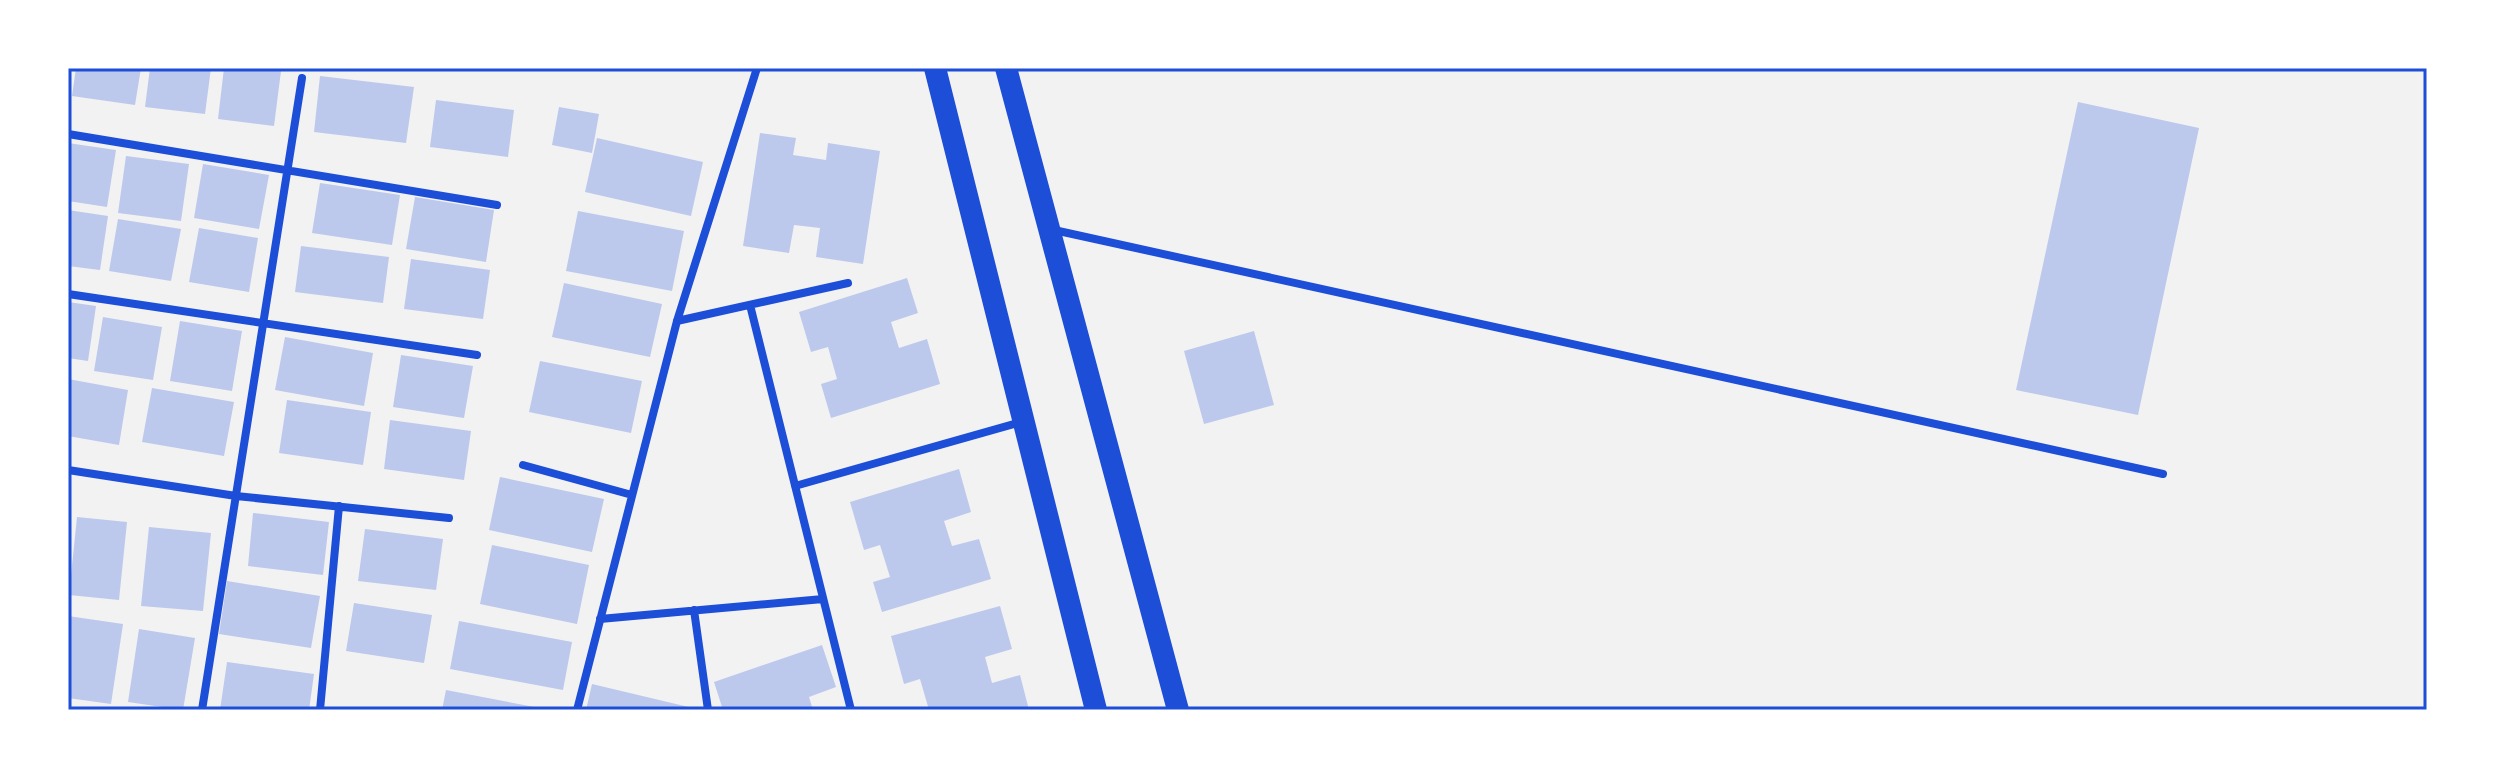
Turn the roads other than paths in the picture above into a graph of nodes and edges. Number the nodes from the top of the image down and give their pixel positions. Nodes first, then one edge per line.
1 (757, 68) edge
2 (935, 68) edge
3 (1006, 68) edge
4 (302, 78) dead end
5 (68, 134) edge
6 (288, 169) junction
7 (497, 205) dead end
8 (1049, 229) junction
9 (848, 283) dead end
10 (68, 294) edge
11 (750, 305) junction
12 (677, 321) junction
13 (263, 325) junction
14 (477, 355) dead end
15 (1023, 421) junction
16 (523, 465) dead end
17 (68, 470) edge
18 (2163, 474) dead end
19 (795, 486) junction
20 (632, 495) junction
21 (236, 496) junction
22 (339, 506) junction
23 (449, 518) dead end
24 (823, 599) junction
25 (694, 610) junction
26 (600, 619) junction
27 (202, 710) edge
28 (320, 710) edge
29 (577, 710) edge
30 (708, 710) edge
31 (851, 710) edge
32 (1096, 710) edge
33 (1178, 710) edge

1 - 12 street
2 - 15 highway
3 - 8 highway
4 - 6 street
5 - 6 street
6 - 7 street
6 - 13 street
8 - 18 street
8 - 33 highway
9 - 11 street
10 - 13 street
11 - 12 street
11 - 19 street
12 - 20 street
13 - 14 street
13 - 21 street
15 - 19 street
15 - 32 highway
16 - 20 street
17 - 21 street
19 - 24 street
20 - 26 street
21 - 22 street
21 - 27 street
22 - 23 street
22 - 28 street
24 - 25 street
24 - 31 street
25 - 26 street
25 - 30 street
26 - 29 street

